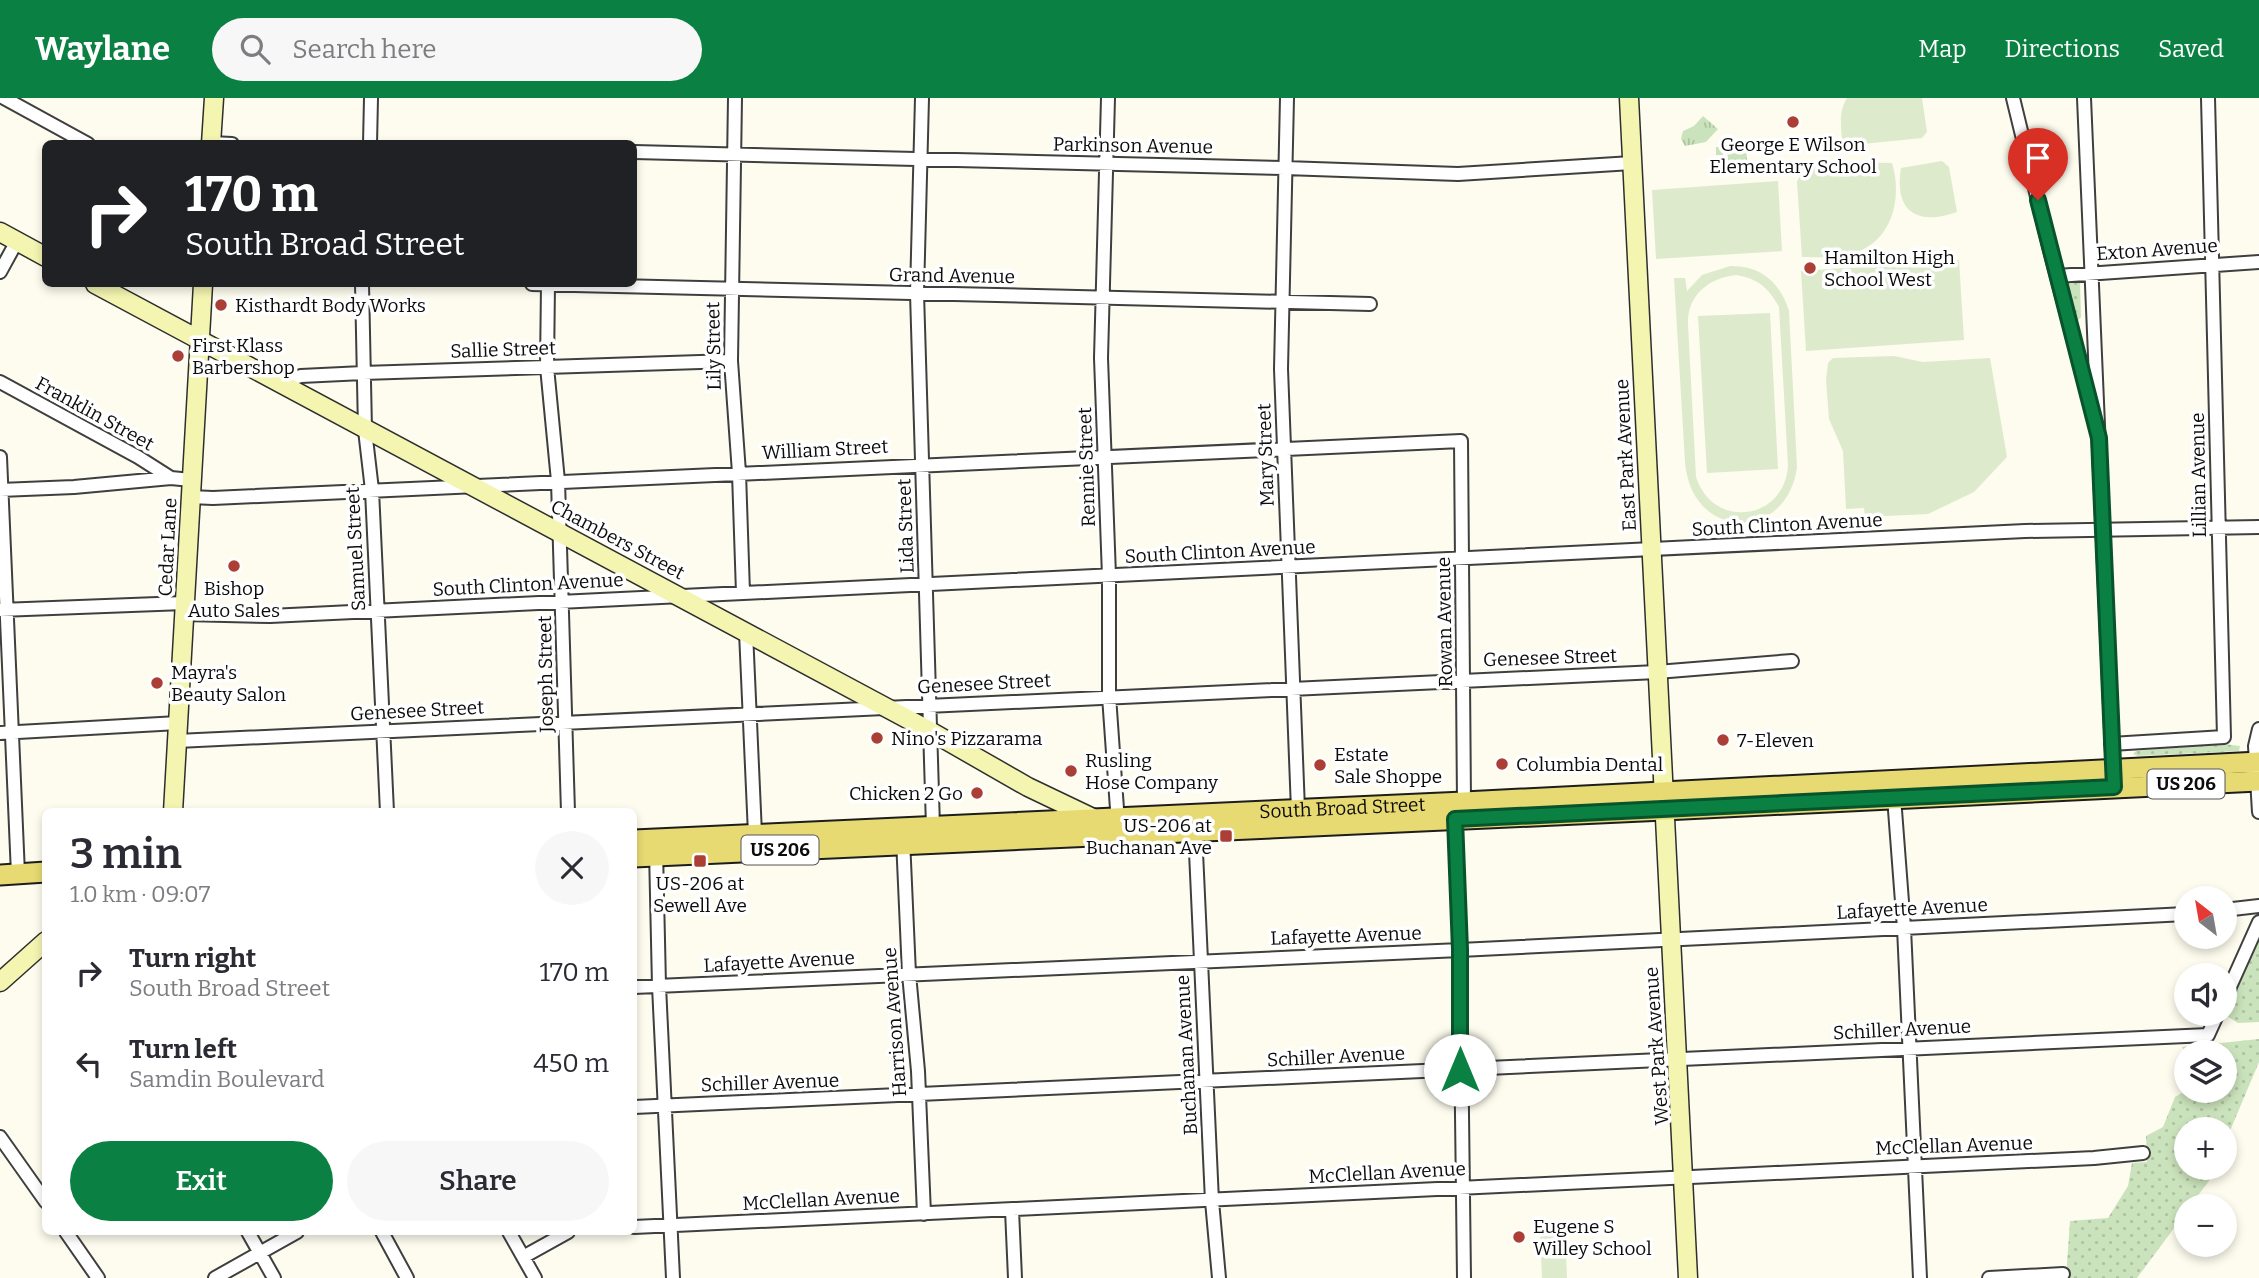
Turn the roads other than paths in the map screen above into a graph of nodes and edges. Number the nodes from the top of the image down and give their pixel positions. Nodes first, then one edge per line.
1 (4, 98) edge
2 (214, 98) edge
3 (371, 98) edge
4 (735, 98) edge
5 (922, 98) edge
6 (1108, 98) edge
7 (1287, 98) edge
8 (1629, 98) edge
9 (2013, 98) edge
10 (2084, 98) edge
11 (2207, 98) edge
12 (81, 140) edge
13 (211, 140) edge
14 (370, 140) edge
15 (637, 152) edge
16 (734, 155) junction
17 (920, 159) junction
18 (1632, 163) junction
19 (1106, 164) junction
20 (1285, 168) junction
21 (0, 232) edge
22 (17, 241) junction
23 (42, 255) edge
24 (2259, 262) edge
25 (2212, 265) junction
26 (0, 272) edge
27 (2093, 273) junction
28 (2057, 276) junction
29 (637, 286) edge
30 (101, 287) edge
31 (203, 287) edge
32 (362, 287) edge
33 (548, 287) edge
34 (731, 288) junction
35 (917, 293) junction
36 (1102, 297) junction
37 (1283, 302) junction
38 (1370, 304) dead end
39 (199, 339) junction
40 (731, 361) junction
41 (547, 367) junction
42 (363, 373) junction
43 (0, 383) edge
44 (278, 383) junction
45 (365, 430) junction
46 (2099, 438) junction
47 (1461, 441) joint
48 (1284, 450) junction
49 (0, 457) edge
50 (1105, 457) junction
51 (922, 464) junction
52 (739, 472) junction
53 (171, 478) junction
54 (558, 481) junction
55 (472, 485) junction
56 (191, 488) junction
57 (1, 490) edge
58 (372, 490) junction
59 (2259, 527) edge
60 (2218, 528) junction
61 (2103, 530) junction
62 (560, 531) junction
63 (1650, 550) junction
64 (1463, 559) junction
65 (1288, 567) junction
66 (1109, 576) junction
67 (926, 584) junction
68 (743, 593) junction
69 (680, 596) junction
70 (563, 602) junction
71 (184, 608) junction
72 (4, 610) edge
73 (377, 610) junction
74 (746, 632) junction
75 (1792, 661) dead end
76 (1657, 672) junction
77 (1464, 679) junction
78 (1293, 688) junction
79 (1109, 696) junction
80 (930, 706) junction
81 (886, 707) junction
82 (749, 713) junction
83 (564, 722) junction
84 (2259, 729) edge
85 (384, 731) junction
86 (930, 731) junction
87 (7, 732) edge
88 (178, 732) junction
89 (2111, 744) junction
90 (2258, 772) edge
91 (2113, 779) junction
92 (1894, 797) junction
93 (1664, 801) junction
94 (173, 808) edge
95 (387, 808) edge
96 (568, 808) edge
97 (1298, 810) junction
98 (1460, 811) junction
99 (2259, 812) edge
100 (1095, 819) junction
101 (1147, 825) junction
102 (1118, 826) junction
103 (933, 827) junction
104 (1195, 830) junction
105 (755, 834) junction
106 (903, 836) junction
107 (637, 841) edge
108 (656, 847) junction
109 (637, 856) edge
110 (9, 874) edge
111 (42, 874) edge
112 (2259, 906) edge
113 (2237, 909) edge
114 (2174, 915) edge
115 (2259, 922) edge
116 (1904, 928) junction
117 (1670, 939) junction
118 (42, 945) edge
119 (1460, 950) junction
120 (1200, 960) junction
121 (2237, 971) edge
122 (909, 975) junction
123 (0, 982) edge
124 (659, 986) junction
125 (637, 987) edge
126 (2212, 1026) edge
127 (1908, 1048) junction
128 (1677, 1059) junction
129 (1460, 1070) junction
130 (1207, 1081) junction
131 (919, 1095) junction
132 (665, 1105) junction
133 (637, 1107) edge
134 (0, 1137) edge
135 (2143, 1153) dead end
136 (1914, 1165) junction
137 (1685, 1177) junction
138 (1464, 1186) junction
139 (42, 1196) edge
140 (1212, 1201) junction
141 (1012, 1210) junction
142 (924, 1214) junction
143 (671, 1225) junction
144 (637, 1227) edge
145 (68, 1235) edge
146 (250, 1235) edge
147 (293, 1235) edge
148 (384, 1235) edge
149 (511, 1235) edge
150 (563, 1235) edge
151 (260, 1253) junction
152 (523, 1257) junction
153 (2063, 1274) dead end
154 (98, 1278) edge
155 (215, 1278) edge
156 (274, 1278) edge
157 (407, 1278) edge
158 (535, 1278) edge
159 (673, 1278) edge
160 (1015, 1278) edge
161 (1219, 1278) edge
162 (1464, 1278) edge
163 (1689, 1278) edge
164 (1920, 1278) edge
165 (1989, 1278) edge

1 - 12 street
2 - 13 street
3 - 14 street
4 - 16 street, Lily Street
5 - 17 street, Lida Street
6 - 19 street, Rennie Street
7 - 20 street, Mary Street
8 - 18 street, East Park Avenue
9 - 28 street
10 - 27 street
11 - 25 street, Lillian Avenue
15 - 16 street, Parkinson Avenue
16 - 17 street, Parkinson Avenue
16 - 34 street, Lily Street
17 - 19 street, Parkinson Avenue
17 - 35 street, Lida Street
18 - 20 street, Parkinson Avenue
18 - 63 street, East Park Avenue
19 - 20 street, Parkinson Avenue
19 - 36 street, Rennie Street
20 - 37 street, Mary Street
21 - 22 street
22 - 23 street
22 - 26 street
24 - 25 street, Exton Avenue
25 - 27 street, Exton Avenue
25 - 60 street, Lillian Avenue
27 - 28 street, Exton Avenue
27 - 46 street
28 - 46 street
29 - 34 street, Grand Avenue
30 - 39 street, Chambers Street
31 - 39 street, Cedar Lane
32 - 42 street, Samuel Street
33 - 41 street, Joseph Street
34 - 35 street, Grand Avenue
34 - 40 street, Lily Street
35 - 36 street, Grand Avenue
35 - 51 street, Lida Street
36 - 37 street, Grand Avenue
36 - 50 street, Rennie Street
37 - 38 street, Grand Avenue
37 - 48 street, Mary Street
39 - 44 street, Chambers Street
39 - 56 street, Cedar Lane
40 - 41 street, Sallie Street
40 - 52 street, Lily Street
41 - 42 street, Sallie Street
41 - 54 street, Joseph Street
42 - 44 street, Sallie Street
42 - 45 street, Samuel Street
43 - 53 street, Franklin Street
44 - 45 street, Chambers Street
45 - 55 street, Chambers Street
45 - 58 street, Samuel Street
46 - 61 street
47 - 48 street, William Street
47 - 64 street, Rowan Avenue
48 - 50 street, William Street
48 - 65 street, Mary Street
49 - 57 street
50 - 51 street, William Street
50 - 66 street, Rennie Street
51 - 52 street, William Street
51 - 67 street, Lida Street
52 - 54 street, William Street
52 - 68 street, Lily Street
53 - 56 street, William Street
53 - 57 street, William Street
54 - 55 street, William Street
54 - 62 street, Joseph Street
55 - 58 street, William Street
55 - 62 street, Chambers Street
56 - 58 street, William Street
56 - 71 street, Cedar Lane
57 - 72 street
58 - 73 street, Samuel Street
59 - 60 street, South Clinton Avenue
60 - 61 street, South Clinton Avenue
60 - 89 street, Lillian Avenue
61 - 63 street, South Clinton Avenue
61 - 89 street
62 - 69 street, Chambers Street
62 - 70 street, Joseph Street
63 - 64 street, South Clinton Avenue
63 - 76 street, East Park Avenue
64 - 65 street, South Clinton Avenue
64 - 77 street, Rowan Avenue
65 - 66 street, South Clinton Avenue
65 - 78 street, Mary Street
66 - 67 street, South Clinton Avenue
66 - 79 street, Rennie Street
67 - 68 street, South Clinton Avenue
67 - 80 street, Lida Street
68 - 69 street, South Clinton Avenue
69 - 70 street, South Clinton Avenue
69 - 74 street, Chambers Street
70 - 73 street, South Clinton Avenue
70 - 83 street, Joseph Street
71 - 72 street, South Clinton Avenue
71 - 73 street, South Clinton Avenue
71 - 88 street, Cedar Lane
72 - 87 street
73 - 85 street, Samuel Street
74 - 81 street, Chambers Street
74 - 82 street
75 - 76 street, Genesee Street
76 - 77 street, Genesee Street
76 - 93 street, East Park Avenue
77 - 78 street, Genesee Street
77 - 98 street, Rowan Avenue
78 - 79 street, Genesee Street
78 - 97 street, Mary Street
79 - 80 street, Genesee Street
79 - 102 street, Rennie Street
80 - 81 street, Genesee Street
80 - 86 street, Lida Street
81 - 82 street, Genesee Street
81 - 86 street, Chambers Street
82 - 83 street, Genesee Street
82 - 105 street
83 - 85 street, Genesee Street
83 - 96 street, Joseph Street
84 - 90 street
85 - 88 street, Genesee Street
85 - 95 street, Samuel Street
86 - 100 street, Chambers Street
86 - 103 street, Lida Street
87 - 88 street, Genesee Street
87 - 110 street
88 - 94 street, Cedar Lane
89 - 91 street
90 - 91 main road, South Broad Street / US 206
90 - 99 street
91 - 92 main road, South Broad Street / US 206
91 - 93 main road, South Broad Street / US 206
92 - 93 main road, South Broad Street / US 206
92 - 116 street
93 - 98 main road, South Broad Street / US 206
93 - 117 street, West Park Avenue
97 - 98 main road, South Broad Street / US 206
97 - 101 main road, South Broad Street / US 206
98 - 104 main road, South Broad Street / US 206
98 - 119 street, Rowan Avenue
100 - 102 main road, South Broad Street / US 206
100 - 103 main road, South Broad Street / US 206
101 - 102 main road, South Broad Street / US 206
101 - 104 main road, South Broad Street / US 206
102 - 106 main road, South Broad Street / US 206
103 - 106 main road, South Broad Street / US 206
104 - 120 street, Buchanan Avenue
105 - 106 main road, South Broad Street / US 206
105 - 108 main road, South Broad Street / US 206
106 - 108 main road, South Broad Street / US 206
106 - 122 street, Harrison Avenue
107 - 108 main road, South Broad Street / US 206
108 - 109 main road, South Broad Street / US 206
108 - 124 street
110 - 111 main road
112 - 113 street
114 - 116 street, Lafayette Avenue
115 - 121 street
116 - 117 street, Lafayette Avenue
116 - 127 street
117 - 119 street, Lafayette Avenue
117 - 128 street, West Park Avenue
118 - 123 street
119 - 120 street, Lafayette Avenue
119 - 129 street, Rowan Avenue
120 - 122 street, Lafayette Avenue
120 - 130 street, Buchanan Avenue
122 - 124 street, Lafayette Avenue
122 - 131 street, Harrison Avenue
124 - 125 street, Lafayette Avenue
124 - 132 street
126 - 127 street, Schiller Avenue
127 - 128 street, Schiller Avenue
127 - 136 street
128 - 129 street, Schiller Avenue
128 - 137 street, West Park Avenue
129 - 130 street, Schiller Avenue
129 - 138 street, Rowan Avenue
130 - 131 street, Schiller Avenue
130 - 140 street, Buchanan Avenue
131 - 132 street, Schiller Avenue
131 - 142 street, Harrison Avenue
132 - 133 street, Schiller Avenue
132 - 143 street
134 - 139 street
135 - 136 street, McClellan Avenue
136 - 137 street, McClellan Avenue
136 - 164 street
137 - 138 street, McClellan Avenue
137 - 163 street, West Park Avenue
138 - 140 street, McClellan Avenue
138 - 162 street, Rowan Avenue
140 - 141 street, McClellan Avenue
140 - 161 street, Buchanan Avenue
141 - 142 street, McClellan Avenue
141 - 160 street
142 - 143 street, McClellan Avenue
143 - 144 street, McClellan Avenue
143 - 159 street
145 - 154 street
146 - 151 street
147 - 151 street
148 - 157 street
149 - 152 street
150 - 152 street
151 - 155 street
151 - 156 street
152 - 158 street
153 - 165 street

